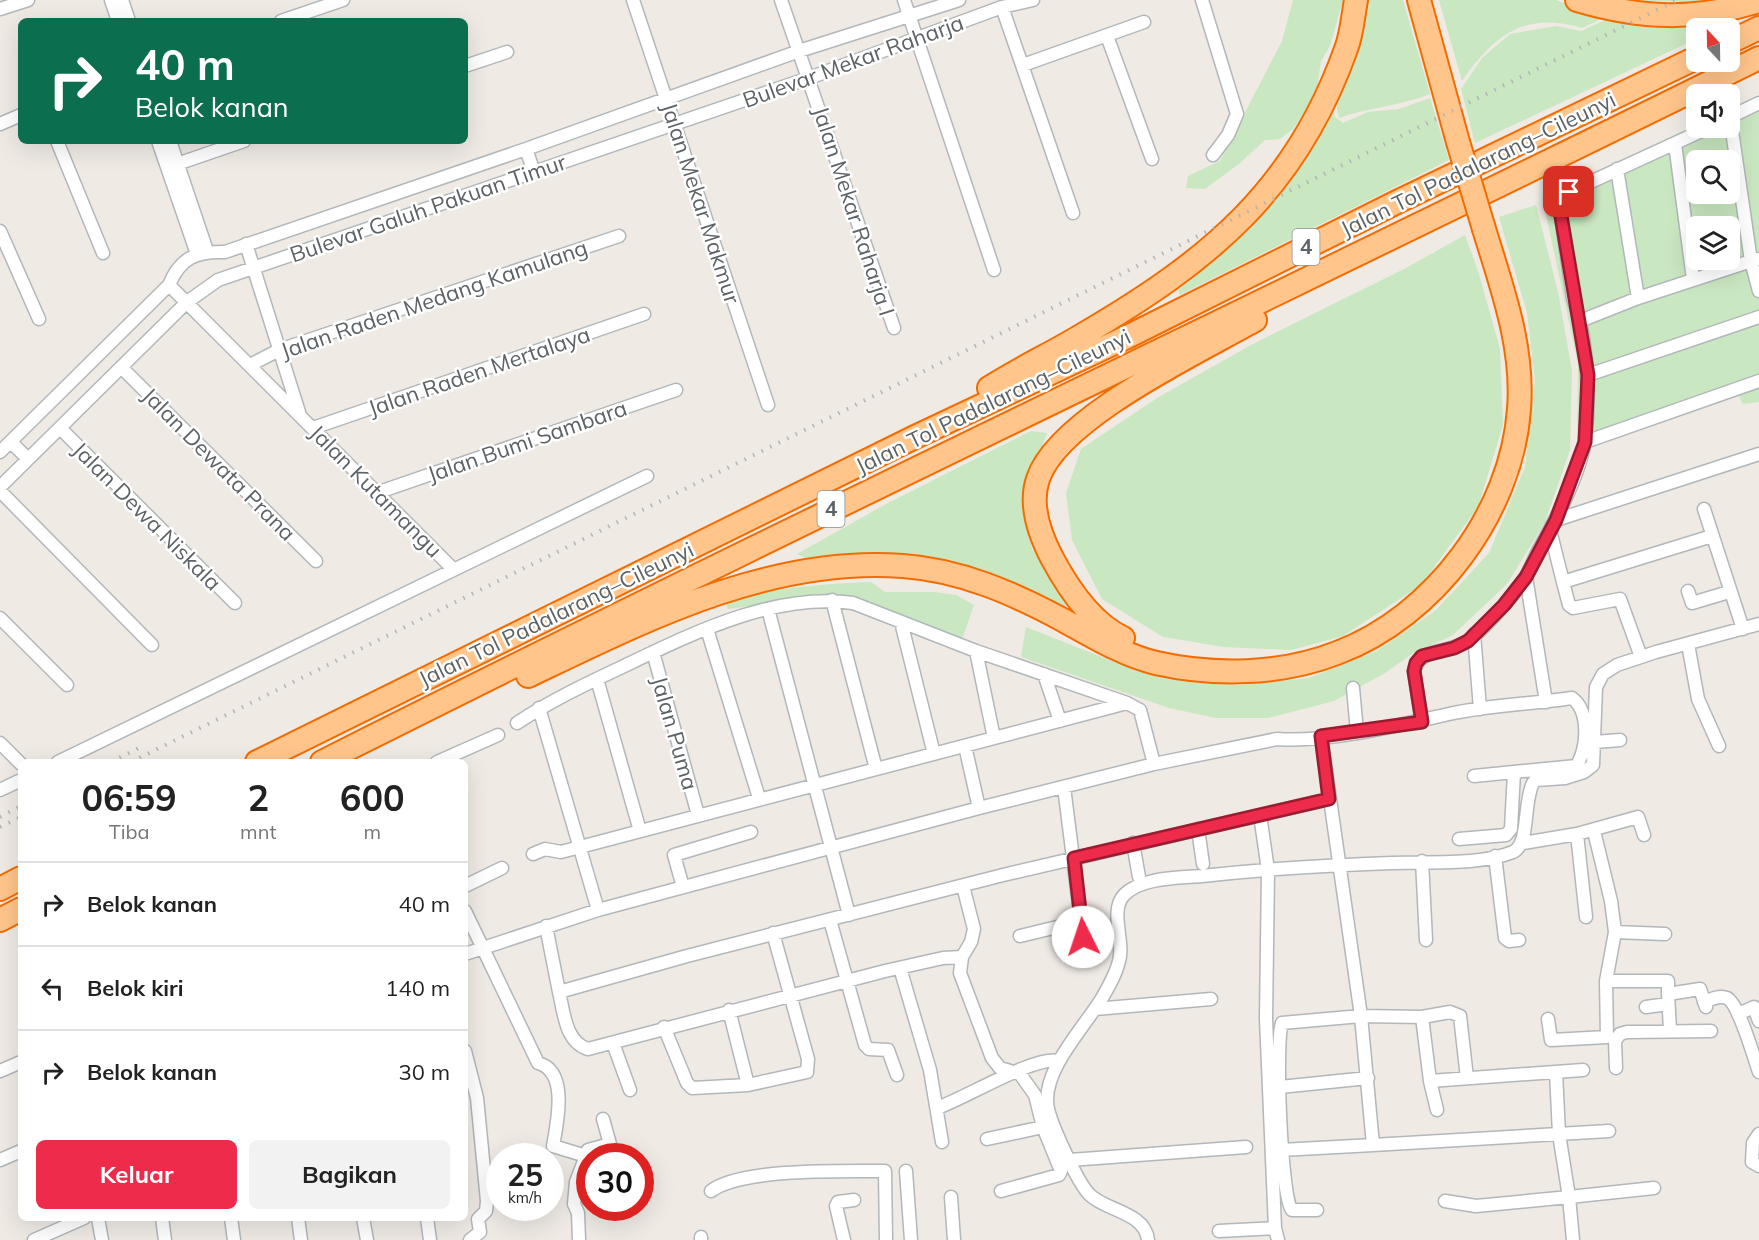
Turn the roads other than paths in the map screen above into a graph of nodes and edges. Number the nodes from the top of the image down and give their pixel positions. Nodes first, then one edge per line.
1 (28, 0) edge
2 (111, 0) edge
3 (122, 0) edge
4 (343, 0) edge
5 (633, 0) edge
6 (781, 0) edge
7 (904, 0) edge
8 (959, 0) edge
9 (1033, 0) edge
10 (1202, 0) edge
11 (1356, 0) edge
12 (1419, 0) edge
13 (1577, 0) edge
14 (1759, 1) edge
15 (1002, 7) junction
16 (0, 9) edge
17 (909, 14) junction
18 (117, 18) edge
19 (128, 18) edge
20 (290, 18) edge
21 (1144, 22) dead end
22 (1759, 28) edge
23 (1107, 36) junction
24 (918, 37) junction
25 (1740, 37) edge
26 (799, 51) junction
27 (507, 52) dead end
28 (1759, 58) edge
29 (1686, 63) edge
30 (468, 65) edge
31 (1023, 65) junction
32 (809, 78) junction
33 (666, 100) junction
34 (1759, 103) edge
35 (1740, 112) edge
36 (18, 116) edge
37 (0, 124) edge
38 (674, 124) junction
39 (1687, 138) edge
40 (1734, 138) edge
41 (58, 144) edge
42 (159, 144) edge
43 (171, 144) edge
44 (235, 144) edge
45 (1675, 144) junction
46 (526, 149) junction
47 (1213, 155) dead end
48 (1152, 159) dead end
49 (177, 164) junction
50 (1617, 169) junction
51 (534, 172) junction
52 (1073, 213) dead end
53 (0, 231) edge
54 (619, 236) dead end
55 (246, 244) junction
56 (202, 252) junction
57 (103, 253) dead end
58 (1755, 259) edge
59 (1342, 263) junction
60 (253, 266) junction
61 (994, 270) dead end
62 (1693, 279) junction
63 (169, 285) junction
64 (1759, 291) edge
65 (1638, 298) junction
66 (187, 302) junction
67 (644, 314) dead end
68 (1759, 318) edge
69 (39, 319) dead end
70 (1580, 321) junction
71 (894, 328) dead end
72 (279, 350) junction
73 (250, 365) junction
74 (121, 367) junction
75 (1588, 375) junction
76 (1759, 381) edge
77 (676, 390) dead end
78 (768, 405) dead end
79 (299, 413) junction
80 (60, 428) junction
81 (313, 428) junction
82 (915, 437) junction
83 (11, 442) junction
84 (1585, 442) junction
85 (0, 453) edge
86 (1759, 454) edge
87 (28, 459) junction
88 (647, 477) dead end
89 (0, 489) edge
90 (379, 492) junction
91 (1704, 509) dead end
92 (1553, 525) junction
93 (1712, 536) junction
94 (316, 561) dead end
95 (453, 569) junction
96 (1526, 577) junction
97 (1563, 582) junction
98 (1688, 591) dead end
99 (1730, 592) junction
100 (832, 600) junction
101 (234, 603) dead end
102 (768, 609) junction
103 (0, 618) edge
104 (901, 622) junction
105 (1759, 624) edge
106 (707, 629) junction
107 (1743, 629) junction
108 (1474, 634) junction
109 (1688, 644) junction
110 (152, 645) dead end
111 (976, 651) junction
112 (653, 652) junction
113 (1641, 657) junction
114 (1185, 666) junction
115 (1044, 674) junction
116 (597, 679) junction
117 (67, 685) dead end
118 (1353, 688) dead end
119 (1546, 702) junction
120 (1127, 703) junction
121 (539, 708) junction
122 (1480, 709) junction
123 (1060, 721) junction
124 (1422, 722) junction
125 (517, 723) dead end
126 (1357, 732) junction
127 (498, 735) dead end
128 (1321, 736) junction
129 (994, 738) junction
130 (1620, 740) dead end
131 (1595, 742) junction
132 (0, 743) edge
133 (964, 746) junction
134 (1719, 746) dead end
135 (934, 754) junction
136 (64, 759) edge
137 (263, 759) edge
138 (330, 759) edge
139 (332, 759) edge
140 (444, 759) edge
141 (18, 761) edge
142 (1154, 764) junction
143 (876, 769) junction
144 (1514, 772) junction
145 (1474, 776) dead end
146 (18, 781) edge
147 (816, 785) junction
148 (1064, 787) junction
149 (0, 790) edge
150 (759, 798) junction
151 (1329, 799) junction
152 (979, 808) junction
153 (698, 815) junction
154 (1260, 815) junction
155 (1198, 830) junction
156 (640, 831) junction
157 (1594, 831) junction
158 (751, 832) dead end
159 (1577, 834) junction
160 (1644, 835) dead end
161 (1460, 839) dead end
162 (1133, 843) junction
163 (1523, 843) junction
164 (579, 847) junction
165 (832, 848) junction
166 (533, 854) dead end
167 (1495, 856) junction
168 (1074, 858) junction
169 (1422, 861) junction
170 (1203, 864) dead end
171 (1338, 865) junction
172 (502, 868) dead end
173 (1268, 870) junction
174 (1139, 877) dead end
175 (18, 880) edge
176 (468, 885) edge
177 (963, 886) junction
178 (683, 887) junction
179 (0, 889) edge
180 (598, 910) junction
181 (18, 911) edge
182 (849, 915) junction
183 (468, 917) edge
184 (1586, 917) dead end
185 (0, 920) edge
186 (830, 920) junction
187 (1082, 921) junction
188 (540, 928) junction
189 (1615, 932) junction
190 (773, 933) junction
191 (1665, 934) dead end
192 (1020, 936) dead end
193 (1083, 937) dead end
194 (1426, 940) dead end
195 (1519, 940) dead end
196 (482, 947) junction
197 (468, 953) edge
198 (962, 957) junction
199 (900, 968) junction
200 (1606, 981) junction
201 (847, 982) junction
202 (559, 992) junction
203 (790, 994) junction
204 (1211, 999) dead end
205 (1668, 999) junction
206 (1646, 1007) dead end
207 (1095, 1009) junction
208 (729, 1010) junction
209 (1738, 1014) junction
210 (1361, 1016) junction
211 (1422, 1017) junction
212 (1548, 1019) dead end
213 (1759, 1021) edge
214 (664, 1028) junction
215 (1670, 1030) junction
216 (1711, 1031) dead end
217 (613, 1043) junction
218 (1756, 1056) edge
219 (1059, 1061) junction
220 (18, 1063) edge
221 (468, 1064) edge
222 (1616, 1068) dead end
223 (1583, 1070) dead end
224 (0, 1071) edge
225 (1015, 1072) junction
226 (1556, 1072) junction
227 (1759, 1072) edge
228 (897, 1075) dead end
229 (1368, 1078) junction
230 (1467, 1078) junction
231 (1430, 1081) junction
232 (748, 1085) junction
233 (1280, 1087) junction
234 (630, 1090) dead end
235 (938, 1108) junction
236 (1437, 1110) dead end
237 (603, 1119) dead end
238 (1043, 1126) junction
239 (1609, 1131) dead end
240 (1559, 1134) junction
241 (1759, 1134) edge
242 (987, 1139) dead end
243 (942, 1142) dead end
244 (610, 1143) edge
245 (1372, 1146) junction
246 (1246, 1147) dead end
247 (1281, 1150) junction
248 (18, 1152) edge
249 (576, 1153) edge
250 (0, 1160) edge
251 (1070, 1160) junction
252 (1759, 1166) edge
253 (906, 1171) dead end
254 (576, 1182) edge
255 (1654, 1188) dead end
256 (711, 1191) dead end
257 (1001, 1191) dead end
258 (951, 1197) dead end
259 (1569, 1197) junction
260 (854, 1200) dead end
261 (1445, 1201) dead end
262 (576, 1208) edge
263 (1317, 1210) dead end
264 (77, 1221) edge
265 (99, 1221) edge
266 (162, 1221) edge
267 (231, 1221) edge
268 (298, 1221) edge
269 (364, 1221) edge
270 (427, 1221) edge
271 (577, 1221) edge
272 (1219, 1232) dead end
273 (1277, 1234) edge
274 (576, 1239) edge
275 (34, 1240) edge
276 (102, 1240) edge
277 (165, 1240) edge
278 (234, 1240) edge
279 (301, 1240) edge
280 (367, 1240) edge
281 (430, 1240) edge
282 (470, 1240) edge
283 (844, 1240) edge
284 (886, 1240) edge
285 (911, 1240) edge
286 (954, 1240) edge
287 (1148, 1240) edge
288 (1573, 1240) edge

1 - 16 street
2 - 18 street
3 - 19 street
4 - 20 street
5 - 33 street, Jalan Mekar Makmur
6 - 26 street, Jalan Mekar Raharja I
7 - 17 street
8 - 17 street, Bulevar Mekar Raharja
9 - 15 street, Bulevar Mekar Raharja
10 - 47 street
11 - 82 highway
12 - 114 highway, bridge
13 - 14 highway
15 - 24 street, Bulevar Mekar Raharja
15 - 31 street
17 - 24 street
17 - 26 street, Bulevar Mekar Raharja
21 - 23 street
22 - 25 highway
23 - 31 street
23 - 48 street
24 - 32 street, Bulevar Mekar Raharja
24 - 61 street
26 - 32 street, Jalan Mekar Raharja I
26 - 33 street, Bulevar Mekar Raharja
27 - 30 street
28 - 59 highway, Jalan Tol Padalarang–Cileunyi / 4
29 - 82 highway, Jalan Tol Padalarang–Cileunyi / 4
31 - 52 street
32 - 38 street, Bulevar Mekar Raharja
32 - 71 street, Jalan Mekar Raharja I
33 - 38 street, Jalan Mekar Makmur
33 - 46 street, Bulevar Galuh Pakuan Timur
34 - 35 street
36 - 37 street
38 - 51 street, Bulevar Galuh Pakuan Timur
38 - 78 street, Jalan Mekar Makmur
39 - 45 street
40 - 58 street
41 - 57 street
42 - 56 street
43 - 49 street
44 - 49 street
45 - 50 street
45 - 62 street
46 - 51 street
46 - 55 street, Bulevar Galuh Pakuan Timur
49 - 56 street
50 - 65 street
50 - 70 street
51 - 60 street, Bulevar Galuh Pakuan Timur
53 - 69 street
54 - 72 street, Jalan Raden Medang Kamulang
55 - 56 street, Bulevar Galuh Pakuan Timur
55 - 60 street, Jalan Kutamangu
56 - 63 street
58 - 62 street
58 - 64 street
59 - 114 highway
59 - 138 highway, Jalan Tol Padalarang–Cileunyi / 4
60 - 66 street, Bulevar Galuh Pakuan Timur
60 - 72 street, Jalan Kutamangu
62 - 65 street
63 - 66 street, Jalan Kutamangu
63 - 83 street
65 - 70 street
66 - 73 street, Jalan Kutamangu
66 - 74 street, Bulevar Galuh Pakuan Timur
67 - 81 street, Jalan Raden Mertalaya
68 - 75 street
70 - 75 street
72 - 73 street, Jalan Raden Medang Kamulang
72 - 79 street, Jalan Kutamangu
73 - 79 street, Jalan Kutamangu
74 - 80 street, Bulevar Galuh Pakuan Timur
74 - 94 street, Jalan Dewata Prana
75 - 84 street
76 - 84 street
77 - 90 street, Jalan Bumi Sambara
79 - 81 street, Jalan Kutamangu
80 - 87 street, Bulevar Galuh Pakuan Timur
80 - 101 street, Jalan Dewa Niskala
81 - 90 street, Jalan Kutamangu
82 - 137 highway, Jalan Tol Padalarang–Cileunyi / 4
83 - 85 street
83 - 87 street
84 - 92 street
86 - 92 street
87 - 89 street, Bulevar Galuh Pakuan Timur
88 - 95 street
89 - 110 street
90 - 95 street, Jalan Kutamangu
91 - 93 street
92 - 96 street
92 - 97 street
93 - 97 street
93 - 99 street
95 - 136 street
96 - 108 street
96 - 119 street
97 - 113 street
98 - 99 street
99 - 107 street
100 - 102 street
100 - 104 street
100 - 143 street
102 - 106 street
102 - 147 street
103 - 117 street
104 - 111 street
104 - 135 street
105 - 107 street
106 - 112 street
106 - 150 street
107 - 109 street
108 - 122 street
108 - 124 street
109 - 113 street
109 - 134 street
111 - 115 street
111 - 129 street
112 - 116 street
112 - 153 street, Jalan Puma
113 - 131 street
114 - 139 highway
115 - 120 street
115 - 123 street
116 - 121 street
116 - 156 street
118 - 126 street
119 - 122 street
119 - 144 street
120 - 123 street
120 - 142 street
121 - 125 street
121 - 164 street
122 - 124 street
123 - 129 street
124 - 126 street
126 - 128 street
127 - 140 street
128 - 142 street
128 - 151 street
129 - 133 street
130 - 131 street
131 - 163 street
132 - 141 street
133 - 135 street
133 - 152 street
135 - 143 street
142 - 148 street
143 - 147 street
144 - 145 street
144 - 161 street
146 - 149 street
147 - 150 street
147 - 165 street
148 - 152 street
148 - 168 street
150 - 153 street
151 - 154 street
151 - 171 street
152 - 165 street
153 - 156 street
154 - 155 street
154 - 173 street
155 - 162 street
155 - 170 street
156 - 164 street
157 - 159 street
157 - 160 street
157 - 189 street
158 - 178 street
159 - 163 street
159 - 184 street
162 - 168 street
162 - 174 street
163 - 167 street
164 - 166 street
164 - 180 street
165 - 178 street
165 - 182 street
167 - 169 street
167 - 195 street
168 - 177 street
168 - 187 street
169 - 171 street
169 - 194 street
171 - 173 street
171 - 210 street
172 - 176 street
173 - 207 street
173 - 273 street
175 - 179 highway
177 - 182 street
177 - 198 street
178 - 180 street
180 - 188 street
181 - 185 highway
182 - 186 street
183 - 196 street
186 - 190 street
186 - 201 street
187 - 192 street
187 - 193 street
188 - 196 street
188 - 202 street
189 - 191 street
189 - 200 street
190 - 202 street
190 - 203 street
196 - 197 street
196 - 249 street
198 - 199 street
198 - 225 street
199 - 201 street
199 - 235 street
200 - 205 street
200 - 212 street
201 - 203 street
201 - 228 street
202 - 217 street
203 - 208 street
203 - 232 street
204 - 207 street
205 - 206 street
205 - 209 street
205 - 215 street
207 - 219 street
208 - 214 street
208 - 232 street
209 - 213 street
209 - 218 street
210 - 211 street
210 - 229 street
210 - 233 street
211 - 230 street
211 - 231 street
214 - 217 street
214 - 232 street
215 - 216 street
215 - 222 street
217 - 234 street
218 - 227 street
219 - 225 street
219 - 251 street
220 - 224 street
221 - 282 street
223 - 226 street
225 - 235 street
225 - 238 street
226 - 230 street
226 - 240 street
229 - 233 street
229 - 245 street
230 - 231 street
231 - 236 street
233 - 247 street
235 - 243 street
237 - 244 street
238 - 242 street
238 - 257 street
239 - 240 street
240 - 245 street
240 - 259 street
241 - 252 street
245 - 247 street
246 - 251 street
247 - 263 street
248 - 250 street
251 - 287 street
253 - 285 street
254 - 262 street
255 - 259 street
256 - 284 street
258 - 286 street
259 - 261 street
259 - 288 street
260 - 283 street
264 - 275 street
265 - 276 street
266 - 277 street
267 - 278 street
268 - 279 street
269 - 280 street
270 - 281 street
271 - 274 street
272 - 273 street

